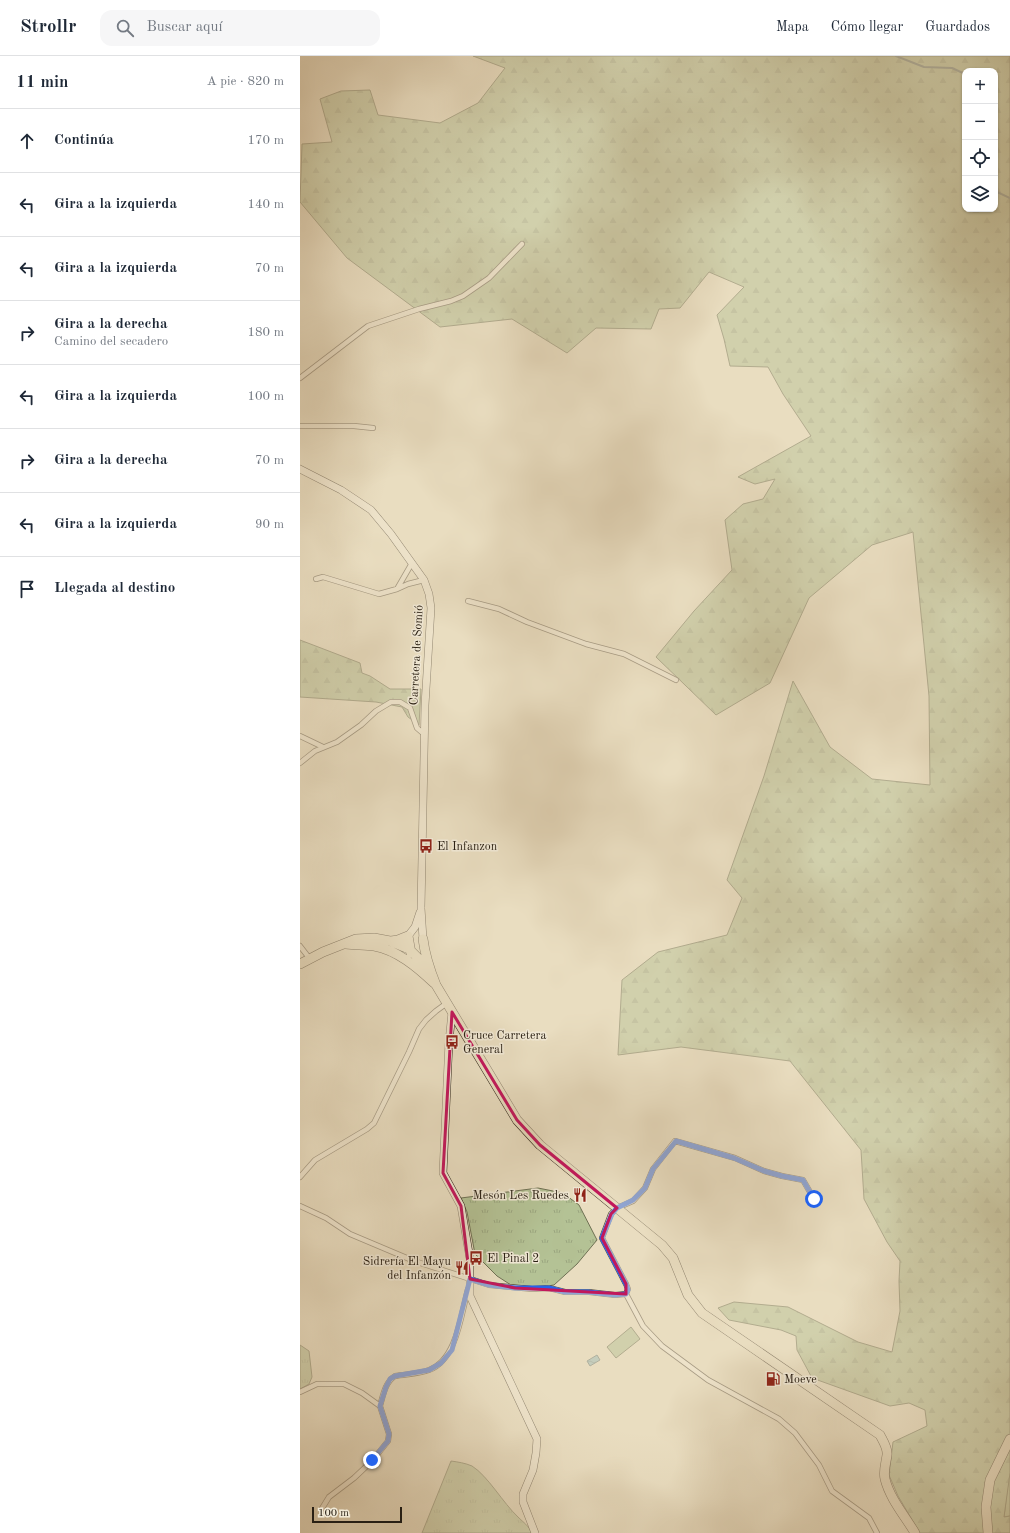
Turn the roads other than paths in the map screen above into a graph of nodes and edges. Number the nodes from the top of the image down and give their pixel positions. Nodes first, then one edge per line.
1 (522, 244) dead end
2 (300, 378) edge
3 (300, 426) edge
4 (373, 428) dead end
5 (300, 469) edge
6 (412, 563) junction
7 (316, 579) dead end
8 (424, 580) junction
9 (397, 589) junction
10 (468, 601) dead end
11 (676, 680) dead end
12 (424, 734) junction
13 (300, 736) edge
14 (323, 747) junction
15 (300, 763) edge
16 (421, 908) junction
17 (408, 936) junction
18 (423, 940) junction
19 (390, 941) junction
20 (344, 944) junction
21 (300, 946) edge
22 (375, 946) junction
23 (409, 949) junction
24 (310, 959) junction
25 (300, 964) edge
26 (415, 966) junction
27 (430, 970) junction
28 (436, 985) junction
29 (447, 1003) junction
30 (452, 1012) junction
31 (300, 1177) edge
32 (814, 1199) dead end
33 (300, 1206) edge
34 (617, 1208) junction
35 (470, 1279) junction
36 (626, 1294) junction
37 (300, 1392) edge
38 (380, 1406) junction
39 (1010, 1439) edge
40 (321, 1510) dead end
41 (535, 1533) edge
42 (877, 1533) edge
43 (915, 1533) edge
44 (988, 1533) edge

1 - 2 street
3 - 4 street
5 - 6 street, Carretera de Somió
6 - 8 street, Carretera de Somió
6 - 9 street
7 - 9 street
8 - 9 street
8 - 12 street, Carretera de Somió
10 - 11 street
12 - 14 street
12 - 16 street, Carretera de Somió
13 - 14 street
14 - 15 street
16 - 17 street
16 - 18 street
17 - 19 highway
17 - 23 highway
18 - 23 highway
18 - 27 highway
19 - 20 highway
19 - 23 highway
20 - 22 highway
20 - 24 highway
21 - 24 street
22 - 23 highway
22 - 26 highway
23 - 26 highway
23 - 27 highway
24 - 25 highway
26 - 28 highway
27 - 28 highway
28 - 29 highway
29 - 30 highway
29 - 31 street
30 - 34 highway
30 - 35 street
32 - 34 street
33 - 35 street
34 - 36 street
34 - 43 highway
35 - 36 street
35 - 38 street
35 - 41 street
36 - 42 street
37 - 38 street
38 - 40 street
39 - 44 highway

